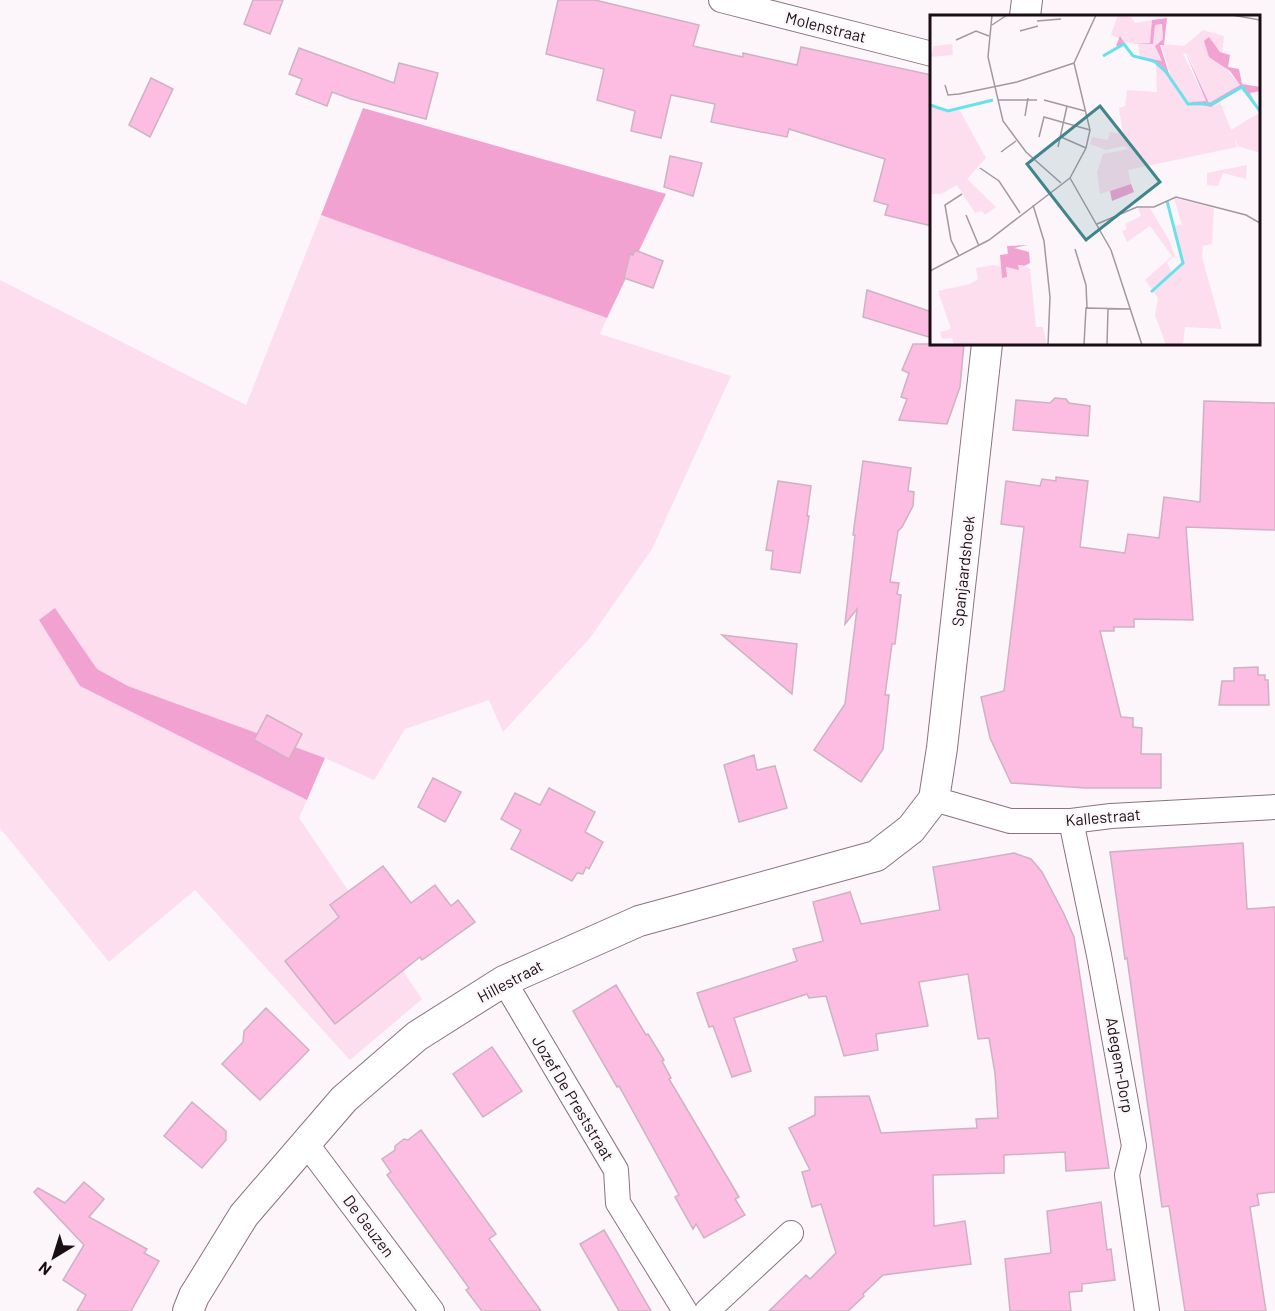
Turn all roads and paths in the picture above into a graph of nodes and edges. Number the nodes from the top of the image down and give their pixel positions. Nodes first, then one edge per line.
1 (721, 0) edge
2 (1027, 0) edge
3 (1025, 15) edge
4 (930, 53) edge
5 (987, 345) edge
6 (934, 799) junction
7 (1275, 807) edge
8 (1071, 821) junction
9 (504, 981) junction
10 (305, 1142) junction
11 (791, 1233) dead end
12 (188, 1311) edge
13 (432, 1311) edge
14 (685, 1311) edge
15 (707, 1311) edge
16 (1147, 1311) edge

1 - 4 street, Molenstraat
2 - 3 street
5 - 6 street, Spanjaardshoek
6 - 8 street, Kallestraat
6 - 9 street, Hillestraat
7 - 8 street, Kallestraat
8 - 16 street, Adegem-Dorp
9 - 10 street, Hillestraat
9 - 14 street, Jozef De Preststraat
10 - 12 street, Hillestraat
10 - 13 street, De Geuzen
11 - 15 street

